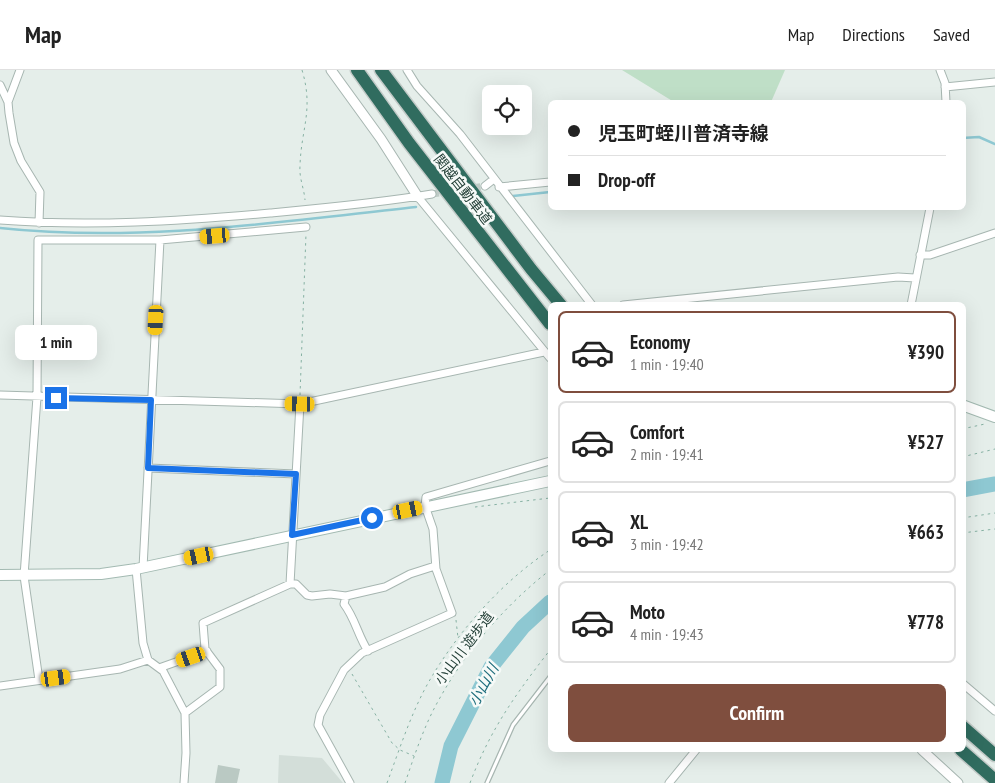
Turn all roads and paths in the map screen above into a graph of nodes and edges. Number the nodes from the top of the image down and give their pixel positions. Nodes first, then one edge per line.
1 (20, 70) edge
2 (302, 70) edge
3 (331, 70) edge
4 (358, 70) edge
5 (381, 70) edge
6 (407, 70) edge
7 (940, 70) edge
8 (995, 82) edge
9 (0, 84) edge
10 (945, 87) junction
11 (946, 100) edge
12 (8, 102) junction
13 (494, 180) junction
14 (548, 182) edge
15 (485, 186) tunnel mouth
16 (499, 187) junction
17 (432, 194) tunnel mouth
18 (418, 197) junction
19 (305, 209) junction
20 (930, 210) edge
21 (0, 220) edge
22 (39, 223) junction
23 (306, 227) joint
24 (995, 234) edge
25 (160, 240) junction
26 (920, 255) junction
27 (915, 278) junction
28 (559, 302) edge
29 (590, 302) edge
30 (652, 302) edge
31 (911, 302) edge
32 (548, 321) edge
33 (544, 352) junction
34 (548, 356) edge
35 (0, 395) edge
36 (37, 397) junction
37 (151, 400) junction
38 (300, 404) junction
39 (966, 406) edge
40 (991, 420) edge
41 (966, 428) edge
42 (995, 449) edge
43 (966, 455) edge
44 (548, 462) edge
45 (148, 468) junction
46 (296, 474) junction
47 (548, 481) edge
48 (548, 498) edge
49 (425, 506) junction
50 (474, 507) dead end
51 (995, 513) edge
52 (966, 517) edge
53 (995, 529) edge
54 (966, 533) edge
55 (292, 535) junction
56 (548, 552) edge
57 (436, 566) junction
58 (140, 569) junction
59 (548, 572) edge
60 (0, 575) edge
61 (24, 576) junction
62 (290, 584) junction
63 (346, 596) junction
64 (452, 613) junction
65 (458, 640) junction
66 (368, 651) junction
67 (207, 652) junction
68 (548, 653) edge
69 (148, 660) junction
70 (348, 666) junction
71 (159, 668) junction
72 (39, 680) junction
73 (548, 680) edge
74 (0, 686) edge
75 (966, 686) edge
76 (995, 711) edge
77 (185, 713) junction
78 (966, 730) edge
79 (400, 750) junction
80 (694, 752) edge
81 (924, 752) edge
82 (963, 752) edge
83 (995, 755) edge
84 (415, 756) junction
85 (995, 780) edge
86 (184, 783) edge
87 (350, 783) edge
88 (387, 783) edge
89 (405, 783) edge
90 (470, 783) edge
91 (487, 783) edge
92 (669, 783) edge
93 (958, 783) edge

1 - 12 street
2 - 19 path
3 - 18 street
4 - 32 highway, 関越自動車道
5 - 28 highway, 関越自動車道
6 - 13 street
7 - 10 street
8 - 10 street
9 - 12 street
10 - 11 street
12 - 22 street
13 - 15 street
13 - 16 street
14 - 16 street
16 - 29 street
17 - 18 street
18 - 19 street
18 - 33 street
19 - 22 street
20 - 26 street
21 - 22 street
23 - 25 street
23 - 38 path
24 - 26 street
25 - 36 street
25 - 37 street
26 - 27 street
27 - 30 street
27 - 31 street
33 - 34 street
33 - 38 street
35 - 36 street
36 - 37 street
36 - 61 street
37 - 38 street
37 - 45 street
38 - 46 street
39 - 40 main road
40 - 41 path
42 - 43 path
44 - 49 street
45 - 46 street
45 - 58 street
46 - 55 street
47 - 49 main road
48 - 50 path
49 - 55 main road
49 - 57 street
51 - 52 path
53 - 54 path
55 - 58 main road
55 - 62 street
56 - 65 path
57 - 63 street
57 - 64 street
58 - 61 main road
58 - 69 street
59 - 84 path, 小山川 遊歩道
60 - 61 main road
61 - 72 street
62 - 63 street
62 - 67 street
63 - 66 street
64 - 65 path
64 - 66 street
65 - 79 path
66 - 70 street
67 - 71 street
67 - 77 street
68 - 90 path
69 - 71 street
69 - 72 street
70 - 79 path
70 - 87 street
71 - 77 street
72 - 74 street
73 - 91 lane
75 - 76 street
77 - 86 street
78 - 83 highway
79 - 84 path
79 - 88 path
80 - 92 street
81 - 93 street
82 - 85 highway
84 - 89 path, 小山川 遊歩道

